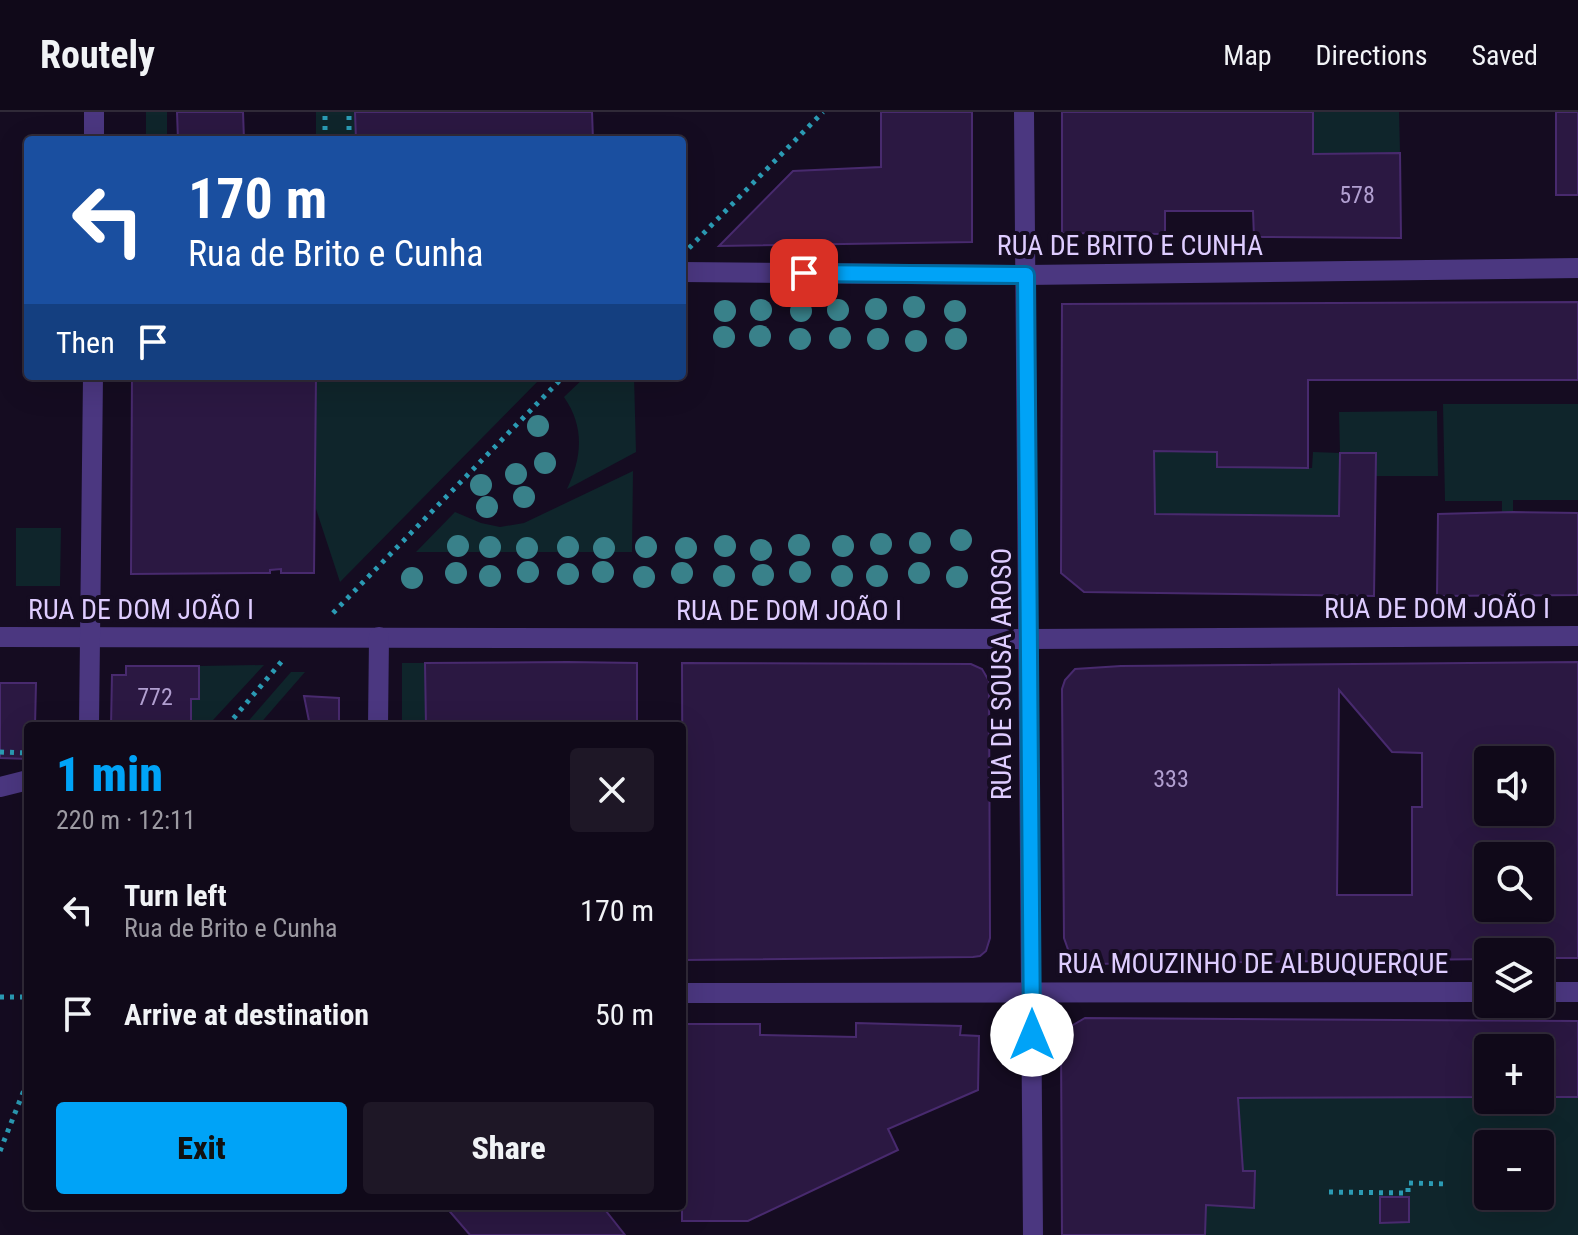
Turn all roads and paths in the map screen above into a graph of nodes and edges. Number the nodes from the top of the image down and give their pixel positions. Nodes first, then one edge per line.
1 (94, 112) edge
2 (325, 112) edge
3 (349, 112) edge
4 (823, 112) edge
5 (1024, 112) edge
6 (94, 136) edge
7 (325, 136) edge
8 (349, 136) edge
9 (686, 251) edge
10 (1578, 268) edge
11 (686, 272) edge
12 (1026, 275) junction
13 (93, 380) edge
14 (560, 380) edge
15 (90, 636) junction
16 (308, 636) junction
17 (1578, 636) edge
18 (0, 637) edge
19 (379, 637) junction
20 (1029, 639) junction
21 (89, 722) edge
22 (230, 722) edge
23 (378, 722) edge
24 (0, 752) edge
25 (24, 753) edge
26 (24, 781) edge
27 (0, 787) edge
28 (1032, 990) junction
29 (1474, 992) edge
30 (1554, 992) edge
31 (1578, 992) edge
32 (686, 993) edge
33 (0, 997) edge
34 (24, 997) edge
35 (24, 1090) edge
36 (0, 1151) edge
37 (1448, 1184) dead end
38 (1329, 1192) dead end
39 (1033, 1235) edge

1 - 6 street
2 - 7 path
3 - 8 path
4 - 9 path
5 - 12 street, RUA DE SOUSA AROSO
10 - 12 street, RUA DE BRITO E CUNHA
11 - 12 street, RUA DE BRITO E CUNHA
12 - 20 street, RUA DE SOUSA AROSO
13 - 15 street
14 - 16 path
15 - 16 street, RUA DE DOM JOÃO I
15 - 18 street, RUA DE DOM JOÃO I
15 - 21 street
16 - 19 street, RUA DE DOM JOÃO I
16 - 22 path
17 - 20 street, RUA DE DOM JOÃO I
19 - 20 street, RUA DE DOM JOÃO I
19 - 23 street
20 - 28 street, RUA DE SOUSA AROSO
24 - 25 path
26 - 27 street
28 - 29 street, RUA MOUZINHO DE ALBUQUERQUE
28 - 32 street, RUA MOUZINHO DE ALBUQUERQUE
28 - 39 street, RUA DE SOUSA AROSO
30 - 31 street
33 - 34 path
35 - 36 path
37 - 38 path

